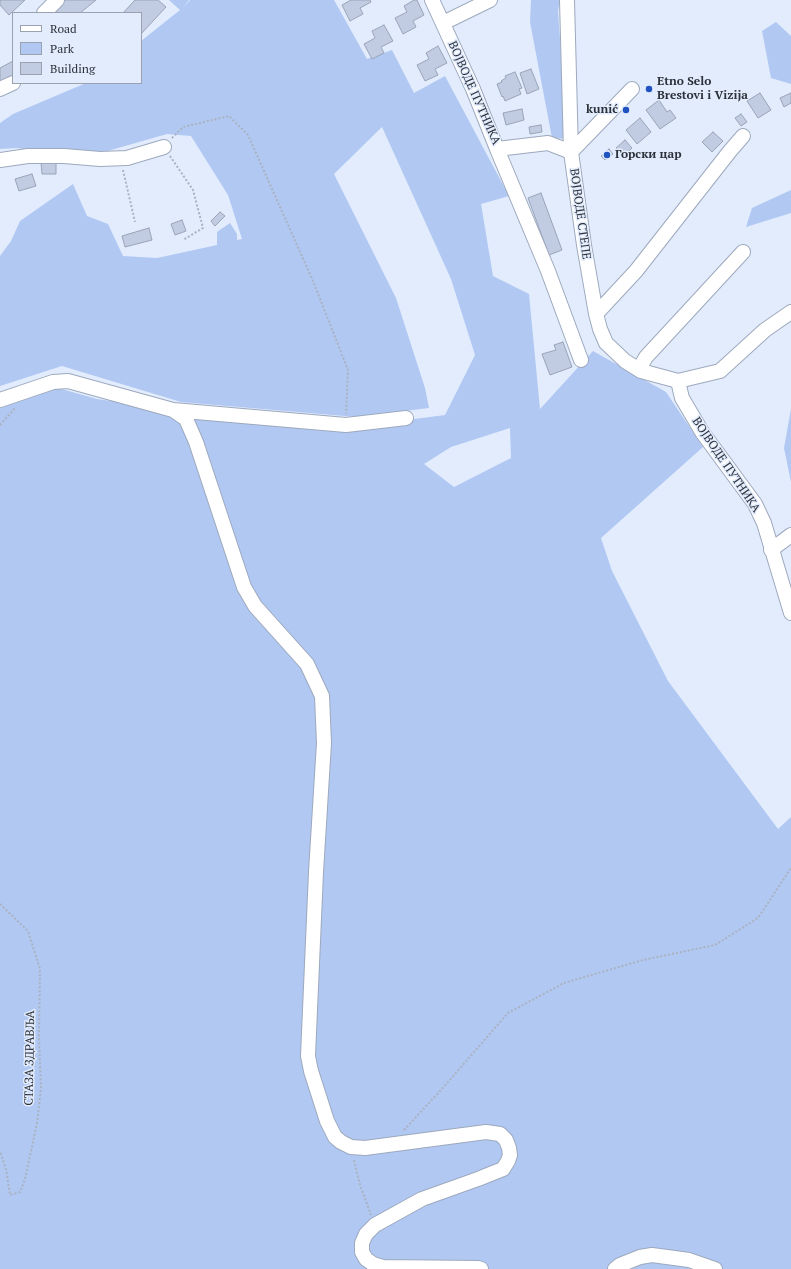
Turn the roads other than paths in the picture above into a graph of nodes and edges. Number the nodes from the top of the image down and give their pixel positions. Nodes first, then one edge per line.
1 (57, 0) edge
2 (432, 0) edge
3 (490, 0) edge
4 (567, 0) edge
5 (45, 12) edge
6 (443, 23) junction
7 (12, 83) edge
8 (0, 89) edge
9 (632, 89) dead end
10 (743, 136) dead end
11 (164, 146) road end
12 (497, 149) junction
13 (571, 152) junction
14 (0, 160) edge
15 (743, 252) dead end
16 (791, 312) edge
17 (596, 314) junction
18 (581, 360) dead end
19 (641, 371) junction
20 (678, 381) junction
21 (0, 400) edge
22 (173, 410) junction
23 (406, 418) dead end
24 (791, 535) edge
25 (771, 550) junction
26 (791, 613) edge
27 (481, 1269) edge
28 (615, 1269) edge
29 (715, 1269) edge

1 - 5 street
2 - 6 street, ВОЈВОДЕ ПУТНИКА
3 - 6 street
4 - 13 street, ВОЈВОДЕ СТЕПЕ
6 - 12 street, ВОЈВОДЕ ПУТНИКА
7 - 8 street
9 - 13 street
10 - 17 street
11 - 14 street
12 - 13 street, ВОЈВОДЕ ПУТНИКА
12 - 18 street
13 - 17 street, ВОЈВОДЕ СТЕПЕ
15 - 19 street
16 - 20 street
17 - 19 street, ВОЈВОДЕ СТЕПЕ
19 - 20 street, ВОЈВОДЕ СТЕПЕ
20 - 25 street, ВОЈВОДЕ ПУТНИКА
21 - 22 street
22 - 23 street
22 - 27 street
24 - 25 street
25 - 26 street, ВОЈВОДЕ ПУТНИКА
28 - 29 street

